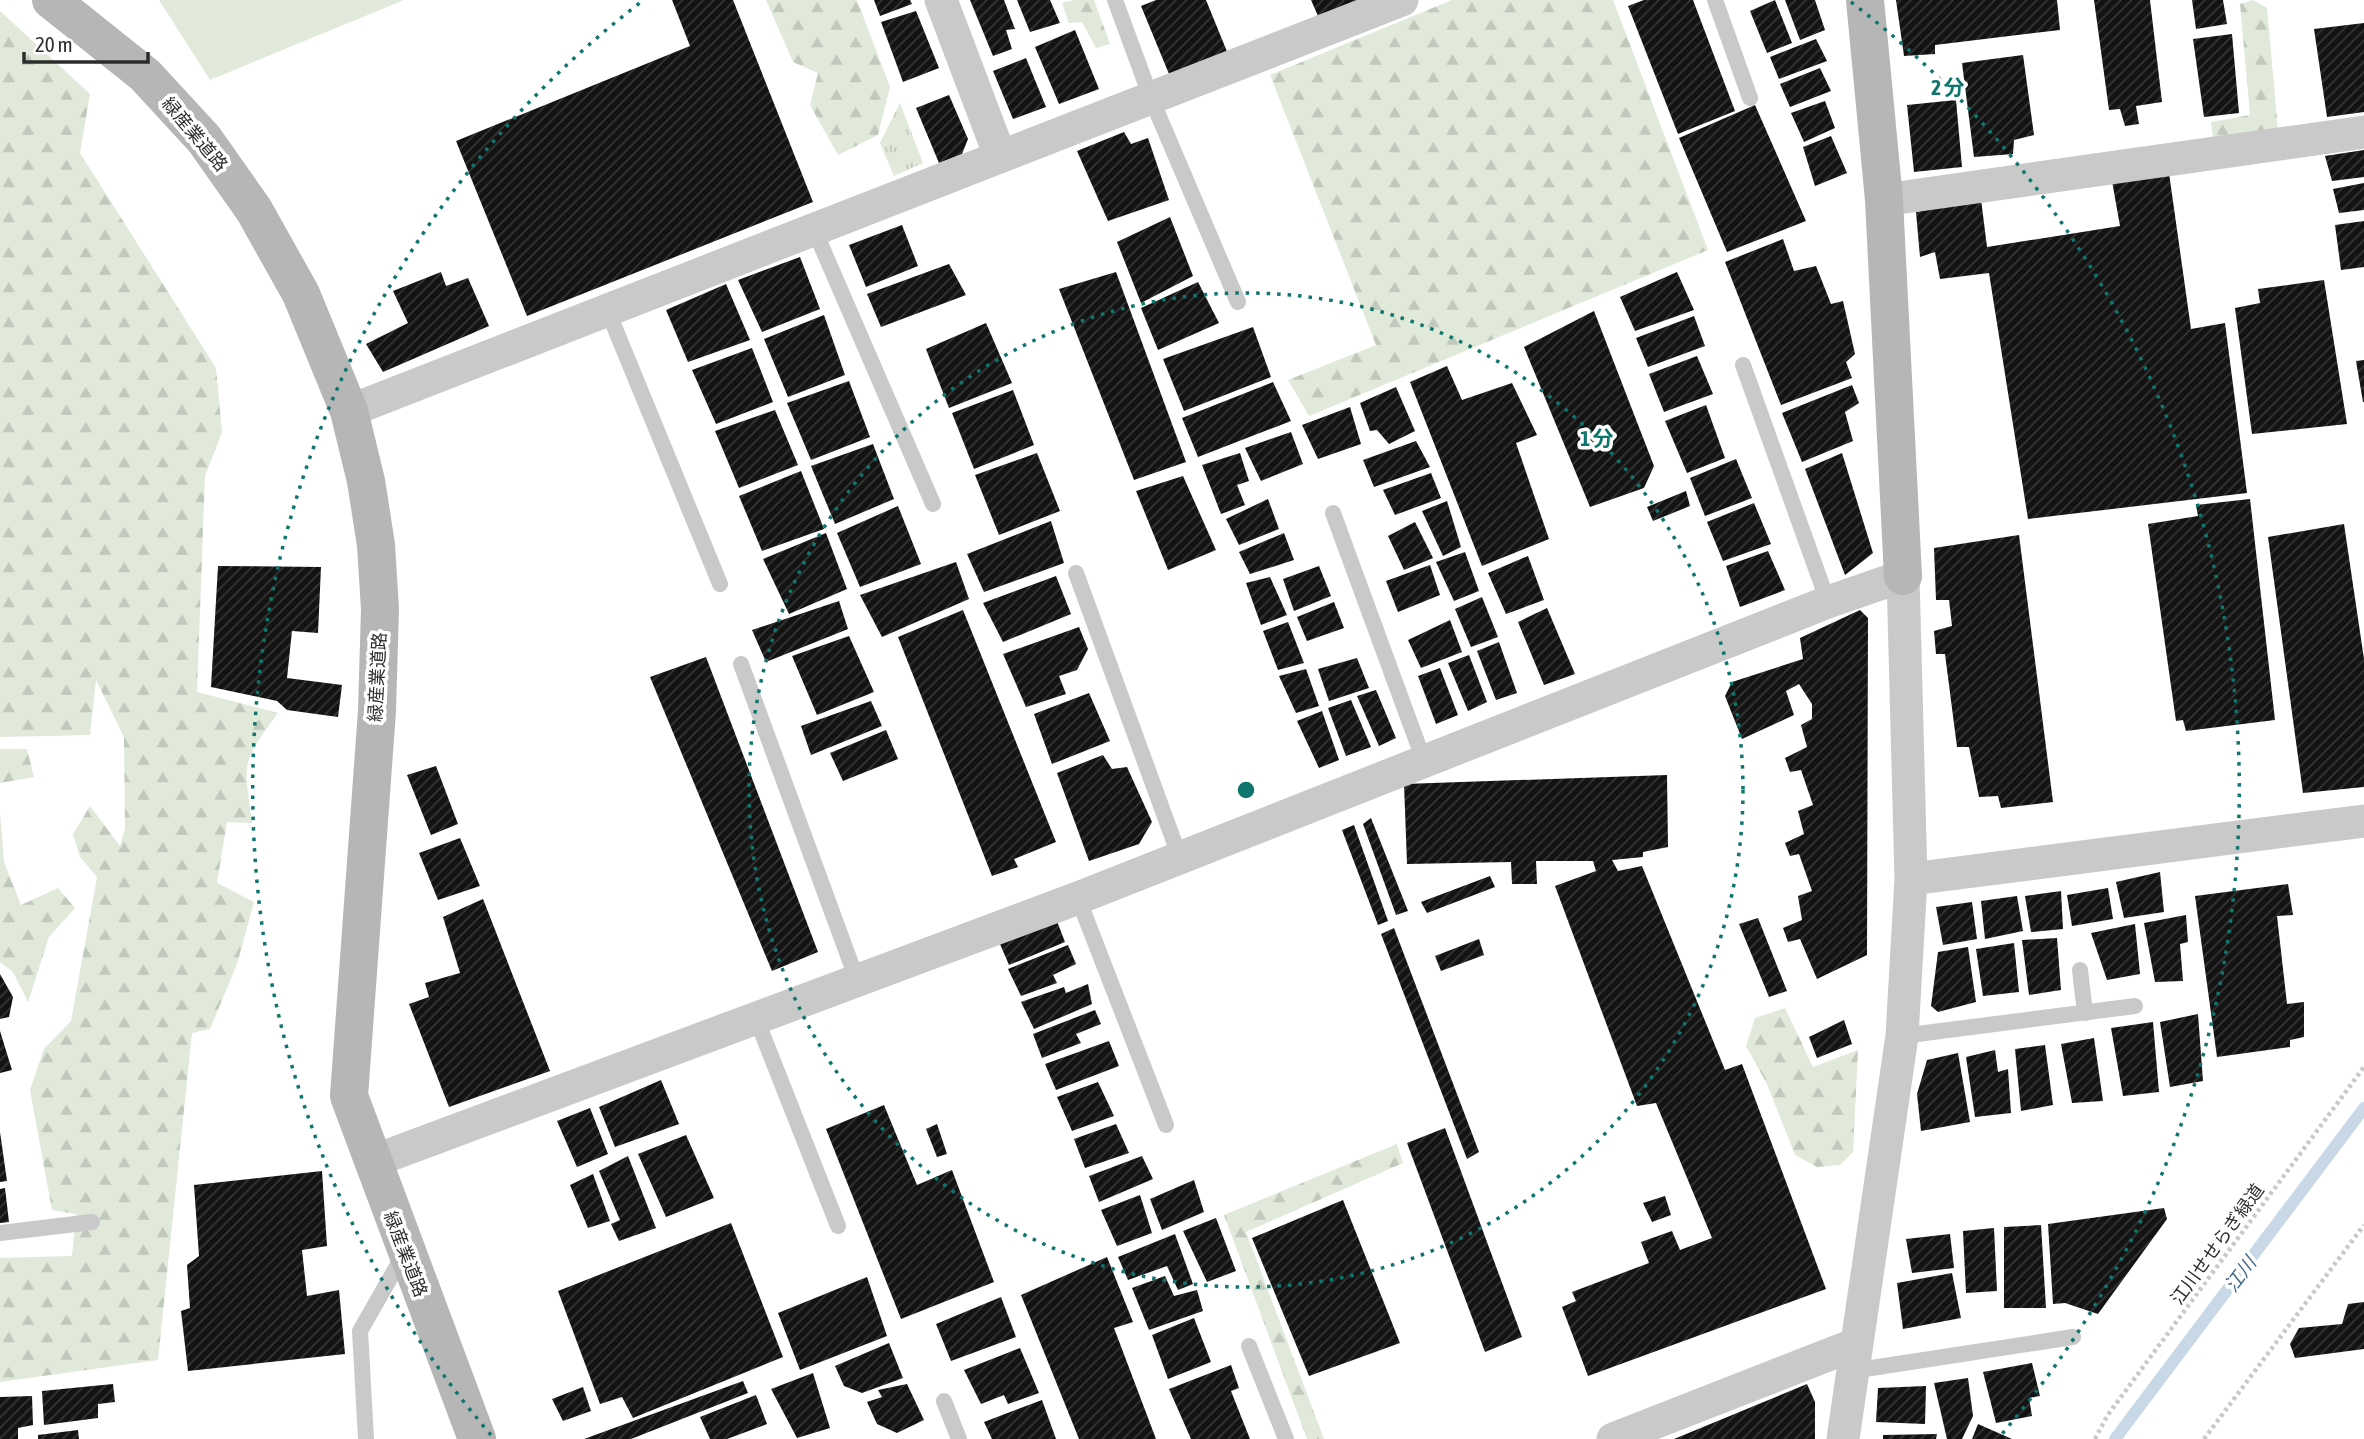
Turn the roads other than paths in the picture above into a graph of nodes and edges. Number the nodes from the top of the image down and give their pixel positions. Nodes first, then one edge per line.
1 (51, 0) edge
2 (941, 0) edge
3 (1115, 0) edge
4 (1402, 0) edge
5 (1715, 0) edge
6 (1865, 0) edge
7 (1151, 98) junction
8 (1749, 98) dead end
9 (2364, 132) edge
10 (1000, 156) junction
11 (1884, 200) junction
12 (814, 229) junction
13 (1238, 302) dead end
14 (607, 309) junction
15 (1742, 365) dead end
16 (349, 411) junction
17 (933, 503) dead end
18 (1334, 513) dead end
19 (1076, 573) dead end
20 (1903, 576) junction
21 (720, 584) dead end
22 (1828, 602) junction
23 (741, 664) dead end
24 (1424, 761) junction
25 (2364, 821) edge
26 (1180, 858) junction
27 (1912, 879) junction
28 (1078, 898) junction
29 (2080, 970) dead end
30 (858, 980) junction
31 (2135, 1006) dead end
32 (2085, 1013) junction
33 (756, 1018) junction
34 (1902, 1036) junction
35 (1166, 1125) dead end
36 (371, 1162) junction
37 (92, 1222) dead end
38 (838, 1226) dead end
39 (0, 1233) edge
40 (405, 1251) junction
41 (2073, 1337) dead end
42 (1249, 1346) dead end
43 (1854, 1357) junction
44 (944, 1401) dead end
45 (366, 1439) edge
46 (477, 1439) edge
47 (959, 1439) edge
48 (1286, 1439) edge
49 (1613, 1439) edge
50 (1843, 1439) edge

1 - 16 main road, 緑産業道路
2 - 10 street
3 - 7 lane
4 - 7 street
5 - 8 lane
6 - 11 main road
7 - 10 street
7 - 13 lane
9 - 11 street
10 - 12 street
11 - 20 main road
12 - 14 street
12 - 17 lane
14 - 16 street
14 - 21 lane
15 - 22 lane
16 - 36 main road, 緑産業道路
18 - 24 lane
19 - 26 lane
20 - 22 street
20 - 27 street
22 - 24 street
23 - 30 lane
24 - 26 street
25 - 27 street
26 - 28 street
27 - 34 street
28 - 30 street
28 - 35 lane
29 - 32 lane
30 - 33 street
31 - 32 lane
32 - 34 lane
33 - 36 street
33 - 38 lane
34 - 43 street
36 - 40 main road, 緑産業道路
37 - 39 lane
40 - 45 lane
40 - 46 main road, 緑産業道路
41 - 43 lane
42 - 48 lane
43 - 49 street
43 - 50 street
44 - 47 lane

